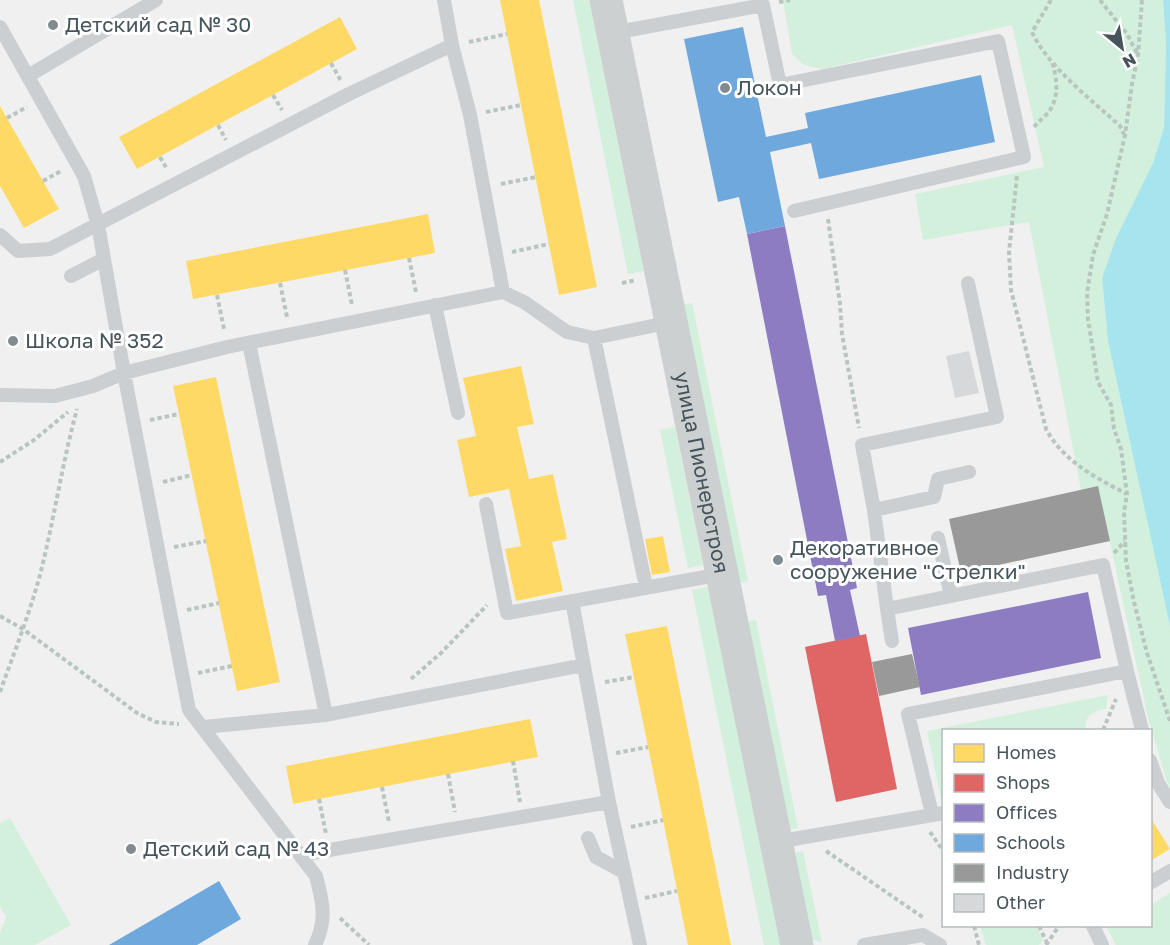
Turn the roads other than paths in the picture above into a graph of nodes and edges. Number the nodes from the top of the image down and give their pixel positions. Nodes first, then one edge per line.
1 (156, 0) edge
2 (444, 0) edge
3 (606, 0) edge
4 (0, 27) edge
5 (613, 33) junction
6 (452, 45) junction
7 (28, 76) junction
8 (794, 211) dead end
9 (98, 225) junction
10 (0, 235) edge
11 (104, 259) junction
12 (71, 276) dead end
13 (968, 283) dead end
14 (503, 292) junction
15 (435, 305) junction
16 (671, 322) junction
17 (594, 338) junction
18 (249, 343) junction
19 (123, 373) junction
20 (0, 395) edge
21 (458, 413) dead end
22 (969, 472) dead end
23 (486, 504) dead end
24 (874, 510) junction
25 (938, 538) dead end
26 (722, 574) junction
27 (646, 587) junction
28 (951, 596) junction
29 (572, 601) junction
30 (887, 609) junction
31 (892, 642) dead end
32 (584, 665) junction
33 (1127, 671) junction
34 (326, 716) junction
35 (204, 727) junction
36 (1142, 729) edge
37 (1152, 766) edge
38 (609, 802) junction
39 (1170, 802) edge
40 (938, 814) edge
41 (588, 838) dead end
42 (791, 840) junction
43 (300, 855) junction
44 (1170, 871) edge
45 (625, 875) junction
46 (1152, 883) edge
47 (1093, 927) edge
48 (315, 945) edge
49 (640, 945) edge
50 (797, 945) edge
51 (864, 945) edge
52 (940, 945) edge
53 (1102, 945) edge

1 - 7 lane
2 - 6 lane
3 - 5 street, улица Пионерстроя
4 - 7 lane
5 - 8 lane
5 - 16 street, улица Пионерстроя
6 - 9 lane
6 - 14 lane
7 - 9 lane
9 - 10 lane
9 - 11 lane
11 - 12 lane
11 - 19 lane
13 - 24 lane
14 - 15 lane
14 - 17 lane
15 - 18 lane
15 - 21 lane
16 - 17 lane
16 - 26 street, улица Пионерстроя
17 - 27 lane
18 - 19 lane
18 - 34 lane
19 - 20 lane
19 - 35 lane
22 - 24 lane
23 - 29 lane
24 - 30 lane
25 - 28 lane
26 - 27 lane
26 - 42 street, улица Пионерстроя
27 - 29 lane
28 - 30 lane
28 - 33 lane
29 - 32 lane
30 - 31 lane
32 - 34 lane
32 - 38 lane
33 - 36 lane
33 - 40 lane
34 - 35 lane
35 - 43 lane
37 - 39 lane
38 - 43 lane
38 - 45 lane
40 - 42 lane
41 - 45 lane
42 - 50 street, улица Пионерстроя
43 - 48 lane
44 - 46 lane
45 - 49 lane
47 - 53 lane
51 - 52 lane

